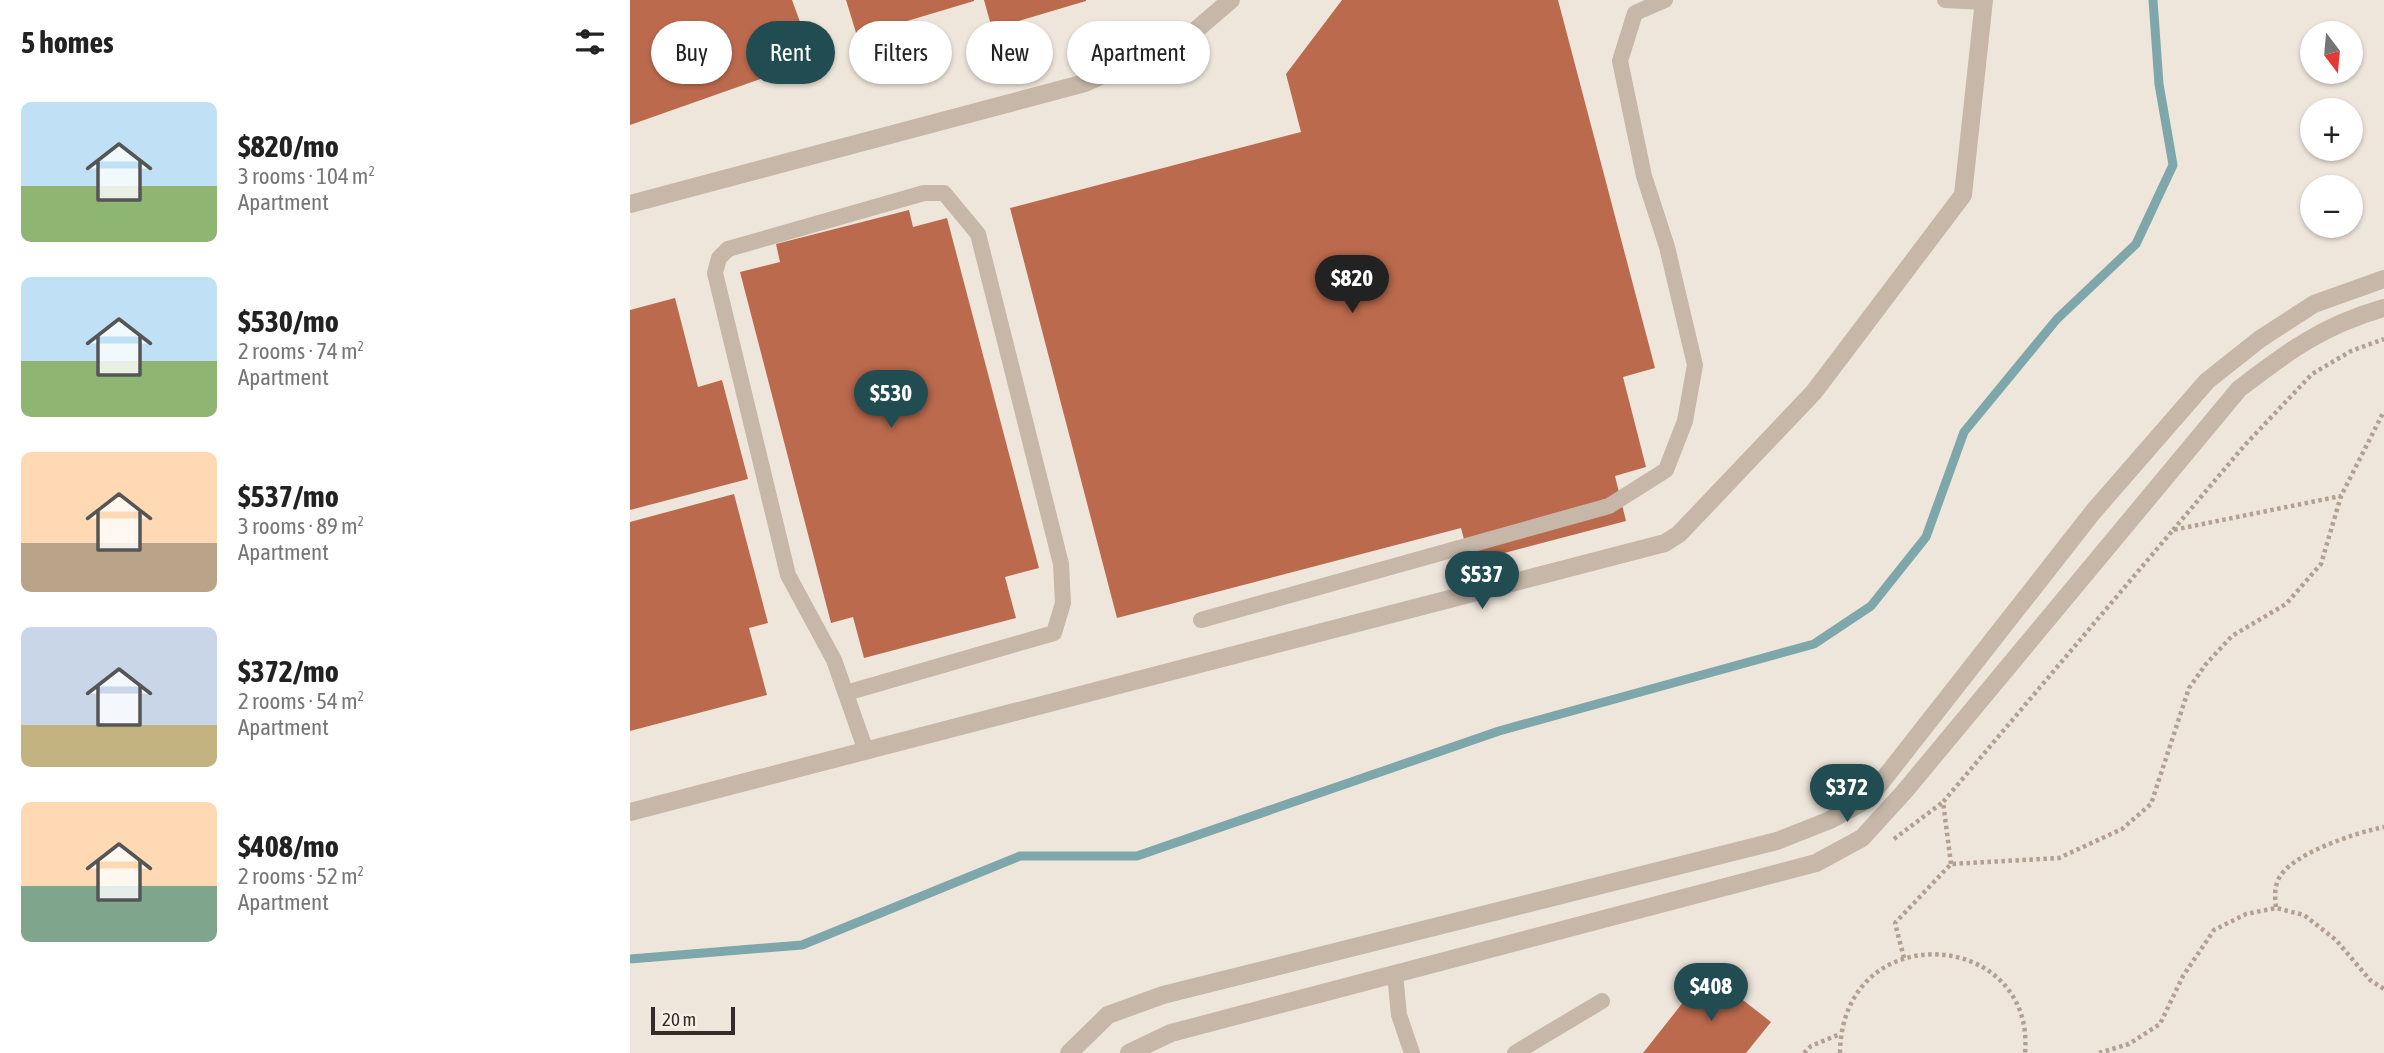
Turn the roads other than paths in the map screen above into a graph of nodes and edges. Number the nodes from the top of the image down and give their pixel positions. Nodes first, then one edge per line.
1 (1230, 0) edge
2 (1665, 0) edge
3 (1945, 0) edge
4 (1984, 1) edge
5 (630, 204) edge
6 (2384, 279) edge
7 (2384, 308) edge
8 (1201, 620) dead end
9 (846, 693) junction
10 (866, 751) junction
11 (630, 812) edge
12 (1395, 974) junction
13 (1602, 1002) dead end
14 (1069, 1053) edge
15 (1129, 1053) edge
16 (1412, 1053) edge
17 (1515, 1053) edge

1 - 5 street
2 - 8 lane
3 - 4 lane
4 - 10 street
6 - 14 street
7 - 12 street
9 - 9 lane
9 - 10 lane
10 - 11 street
12 - 15 street
12 - 16 lane
13 - 17 lane

